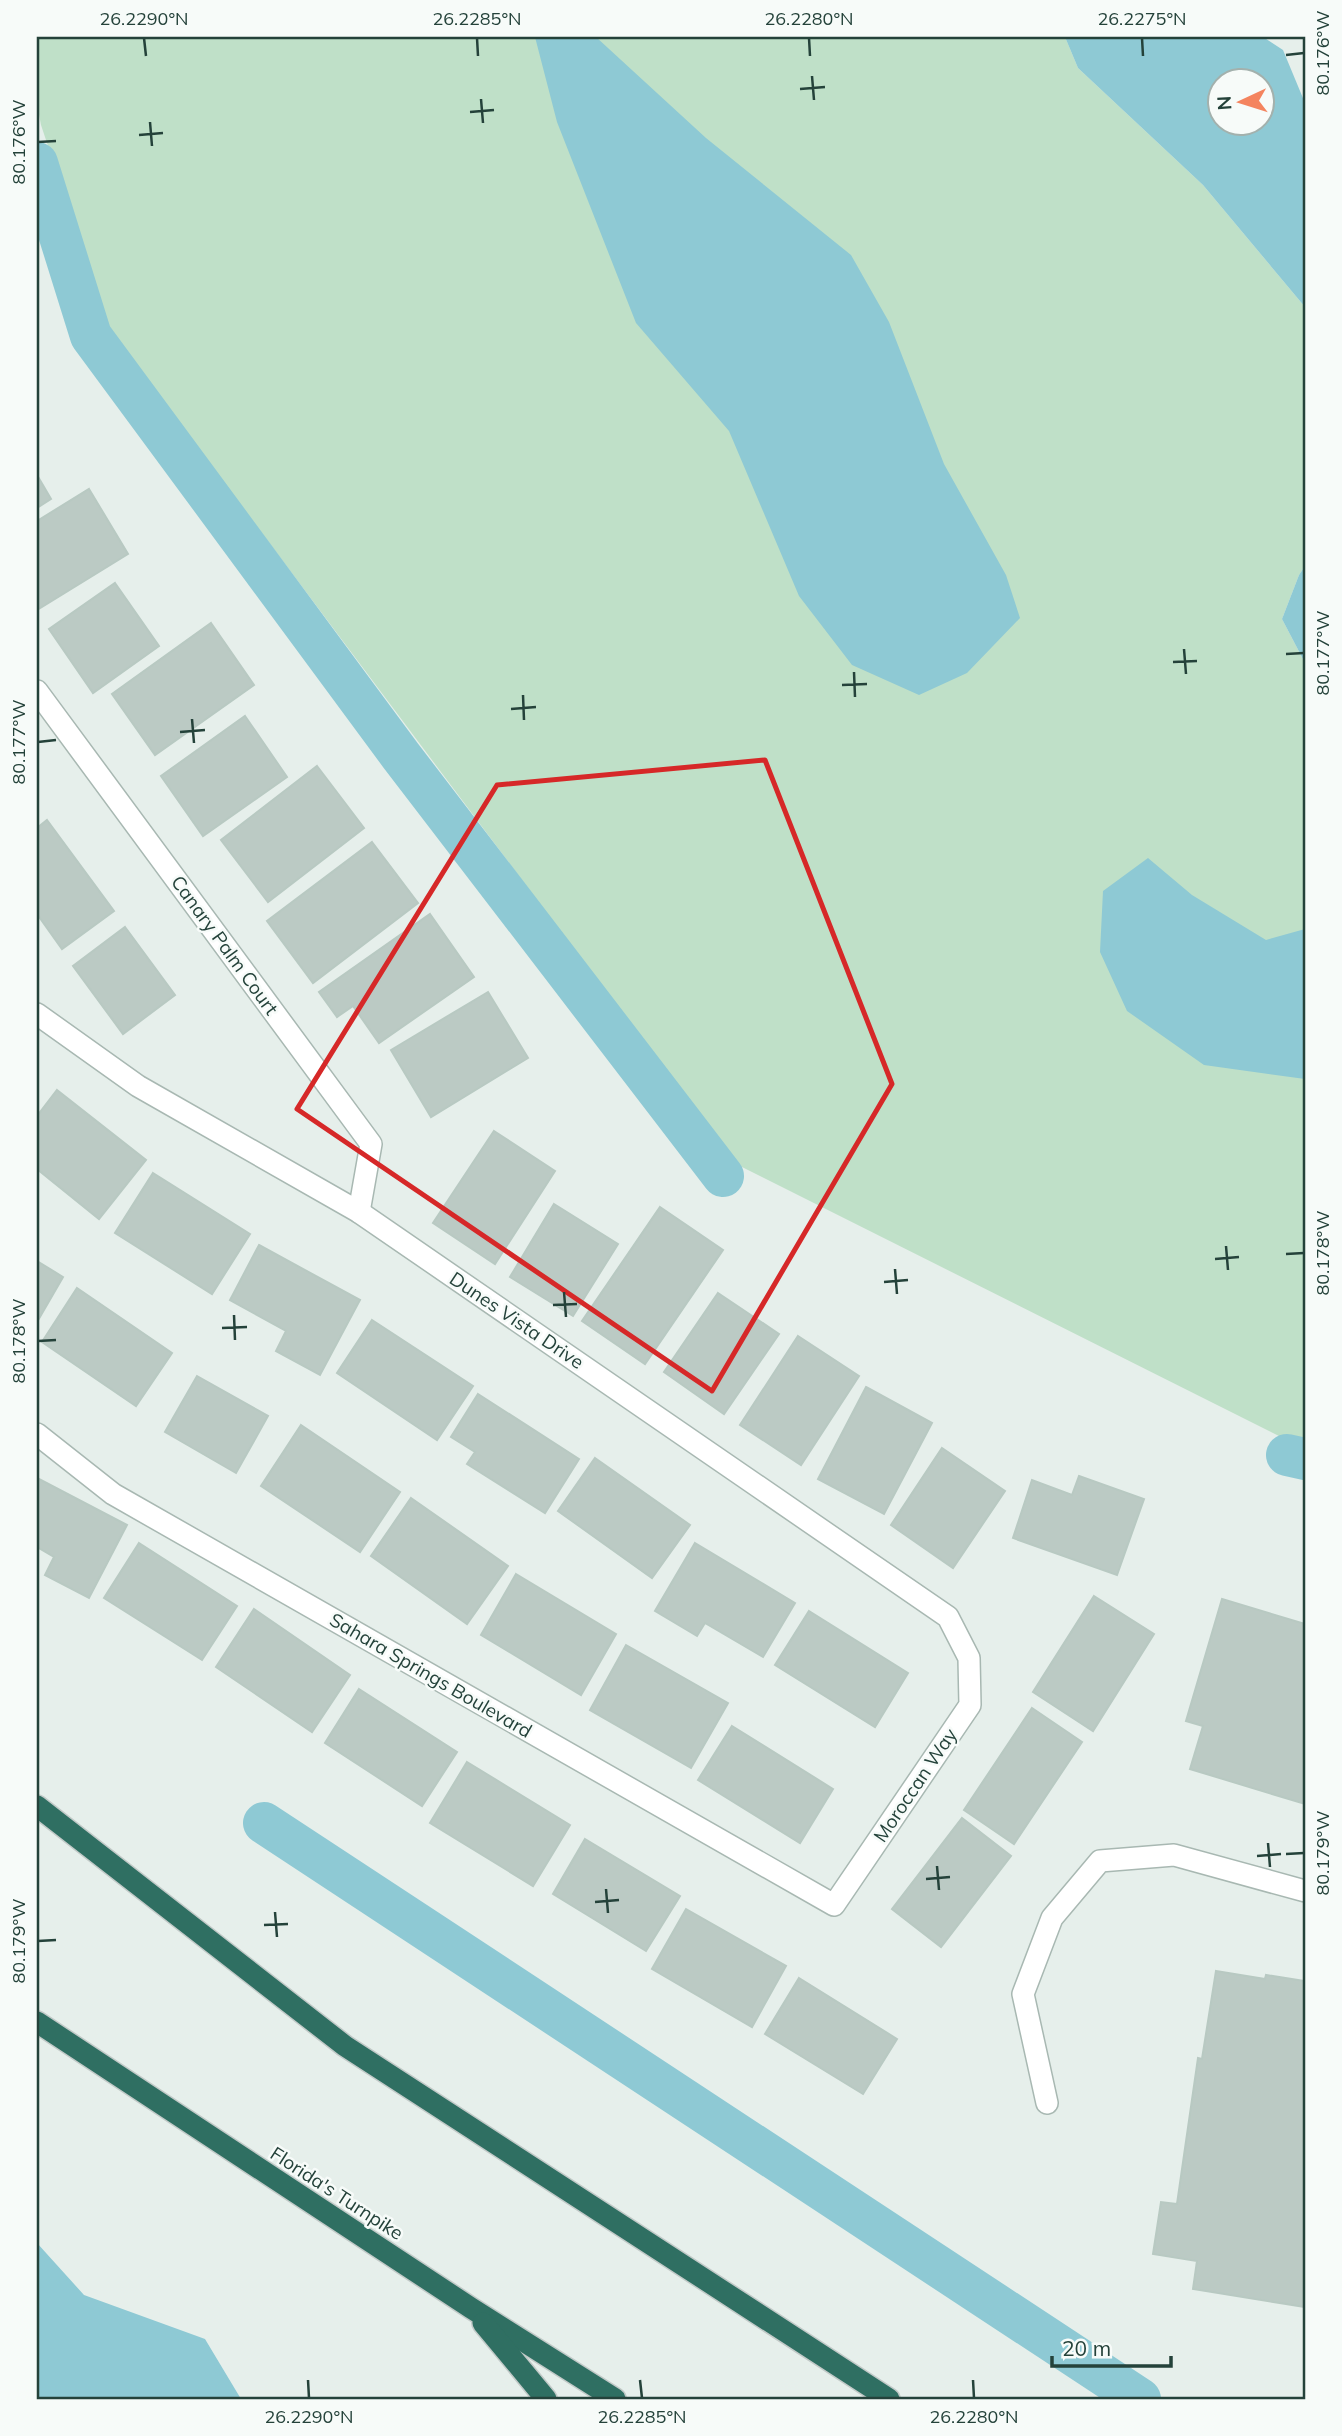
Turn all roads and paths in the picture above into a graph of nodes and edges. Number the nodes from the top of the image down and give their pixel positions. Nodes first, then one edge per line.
1 (37, 691) edge
2 (37, 1014) edge
3 (359, 1212) junction
4 (37, 1434) edge
5 (969, 1658) joint
6 (37, 1806) edge
7 (1305, 1891) edge
8 (834, 1905) joint
9 (37, 2022) edge
10 (1047, 2103) dead end
11 (471, 2308) junction
12 (546, 2399) edge
13 (615, 2399) edge
14 (889, 2399) edge

1 - 3 street, Canary Palm Court
2 - 3 street, Dunes Vista Drive
3 - 5 street, Dunes Vista Drive
4 - 8 street, Sahara Springs Boulevard
5 - 8 street, Moroccan Way
6 - 14 highway
7 - 10 street
9 - 11 highway, Florida's Turnpike
11 - 12 highway
11 - 13 highway, Florida's Turnpike

